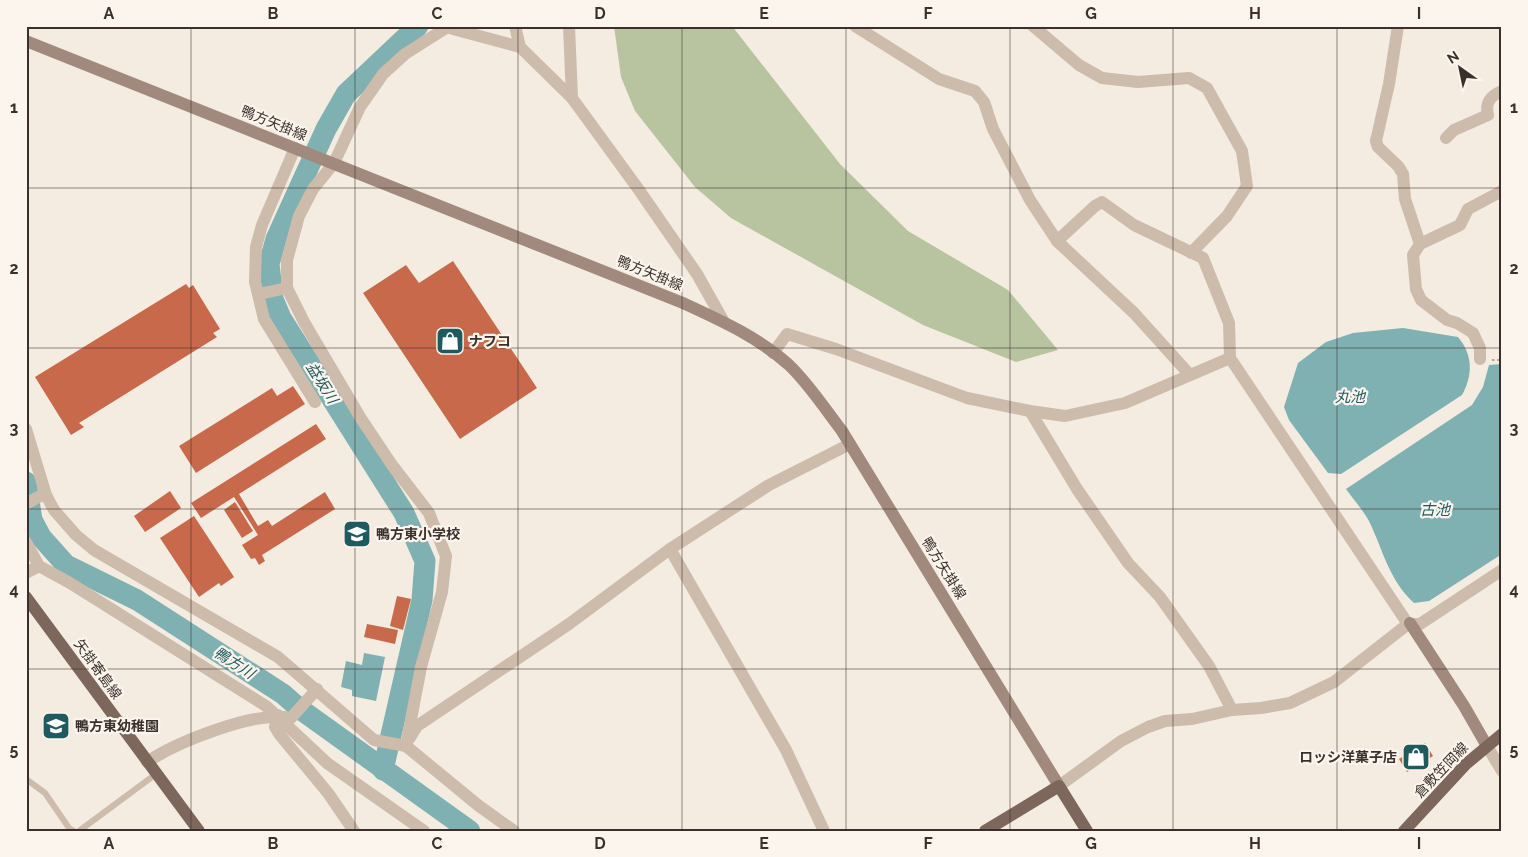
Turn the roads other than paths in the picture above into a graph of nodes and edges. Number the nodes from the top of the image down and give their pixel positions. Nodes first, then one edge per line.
1 (515, 26) edge
2 (570, 26) edge
3 (855, 26) edge
4 (1033, 26) edge
5 (1398, 26) edge
6 (444, 27) edge
7 (26, 41) edge
8 (520, 47) junction
9 (1502, 92) edge
10 (572, 98) junction
11 (1446, 138) dead end
12 (300, 150) junction
13 (331, 162) junction
14 (1502, 191) edge
15 (1058, 241) junction
16 (1420, 244) junction
17 (1191, 253) junction
18 (286, 288) junction
19 (259, 294) junction
20 (724, 322) junction
21 (773, 353) junction
22 (1230, 358) junction
23 (1480, 359) dead end
24 (1190, 374) junction
25 (315, 402) dead end
26 (1030, 411) junction
27 (26, 429) edge
28 (850, 444) junction
29 (43, 496) junction
30 (26, 504) edge
31 (26, 542) edge
32 (670, 549) junction
33 (39, 566) junction
34 (1502, 570) edge
35 (26, 573) edge
36 (26, 598) edge
37 (1409, 624) junction
38 (314, 692) junction
39 (1232, 710) junction
40 (278, 715) junction
41 (1502, 734) edge
42 (405, 746) junction
43 (1487, 746) junction
44 (147, 762) junction
45 (1502, 771) edge
46 (156, 774) junction
47 (26, 779) edge
48 (1059, 786) junction
49 (74, 831) edge
50 (80, 831) edge
51 (199, 831) edge
52 (354, 831) edge
53 (424, 831) edge
54 (514, 831) edge
55 (824, 831) edge
56 (985, 831) edge
57 (1086, 831) edge
58 (1404, 831) edge

1 - 8 street
2 - 10 street
3 - 15 street
4 - 17 street
5 - 16 street
6 - 8 street
6 - 13 street
7 - 12 main road, 鴨方矢掛線
8 - 10 street
9 - 11 street
10 - 20 street
12 - 13 main road, 鴨方矢掛線
12 - 19 street
13 - 18 street
13 - 20 main road, 鴨方矢掛線
14 - 16 street
15 - 17 street
15 - 24 street
16 - 23 street
17 - 22 street
18 - 19 street
18 - 42 street
19 - 25 street
20 - 21 main road, 鴨方矢掛線
21 - 26 street
21 - 28 main road, 鴨方矢掛線
22 - 24 street
22 - 37 street
24 - 26 street
26 - 39 street
27 - 29 street
28 - 32 street
28 - 48 main road, 鴨方矢掛線
29 - 30 street
29 - 38 street
31 - 33 street
32 - 42 street
32 - 55 street
33 - 35 street
33 - 40 street
34 - 37 street
36 - 44 main road, 矢掛寄島線
37 - 39 street
37 - 43 main road
38 - 40 street
38 - 42 street
39 - 48 street
40 - 44 street
40 - 52 street
40 - 53 street
41 - 43 main road, 倉敷笠岡線
42 - 54 street
43 - 45 street
43 - 58 main road, 倉敷笠岡線
44 - 46 main road, 矢掛寄島線
46 - 50 lane
46 - 51 main road, 矢掛寄島線
47 - 49 lane
48 - 56 main road
48 - 57 main road

